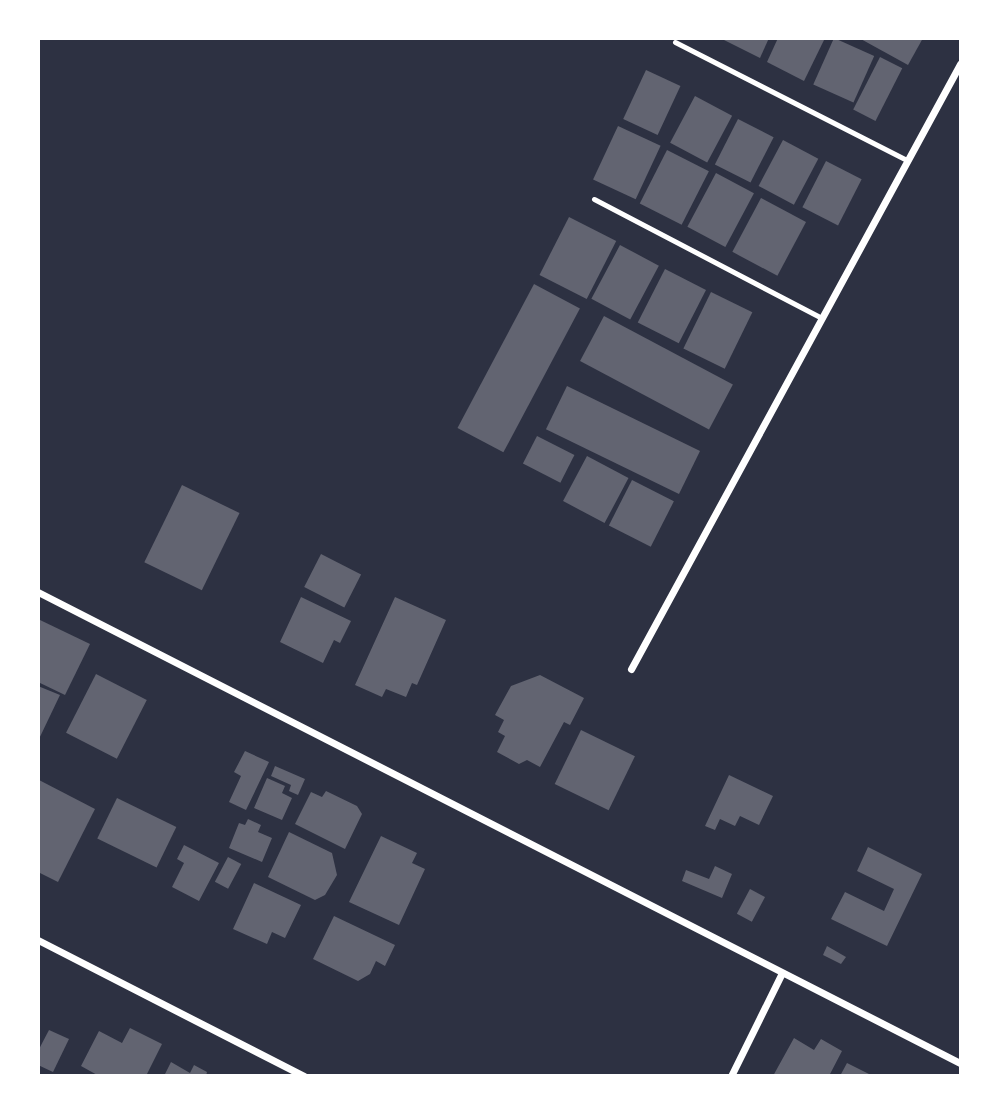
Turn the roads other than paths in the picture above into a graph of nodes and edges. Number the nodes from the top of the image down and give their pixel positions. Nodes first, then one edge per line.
1 (675, 42) dead end
2 (961, 64) edge
3 (907, 160) junction
4 (594, 200) dead end
5 (822, 318) junction
6 (38, 592) edge
7 (631, 669) dead end
8 (38, 940) edge
9 (782, 973) junction
10 (961, 1063) edge
11 (304, 1076) edge
12 (731, 1076) edge

1 - 3 lane
2 - 3 street
3 - 5 street
4 - 5 lane
5 - 7 street
6 - 9 street
8 - 11 street
9 - 10 street
9 - 12 street

